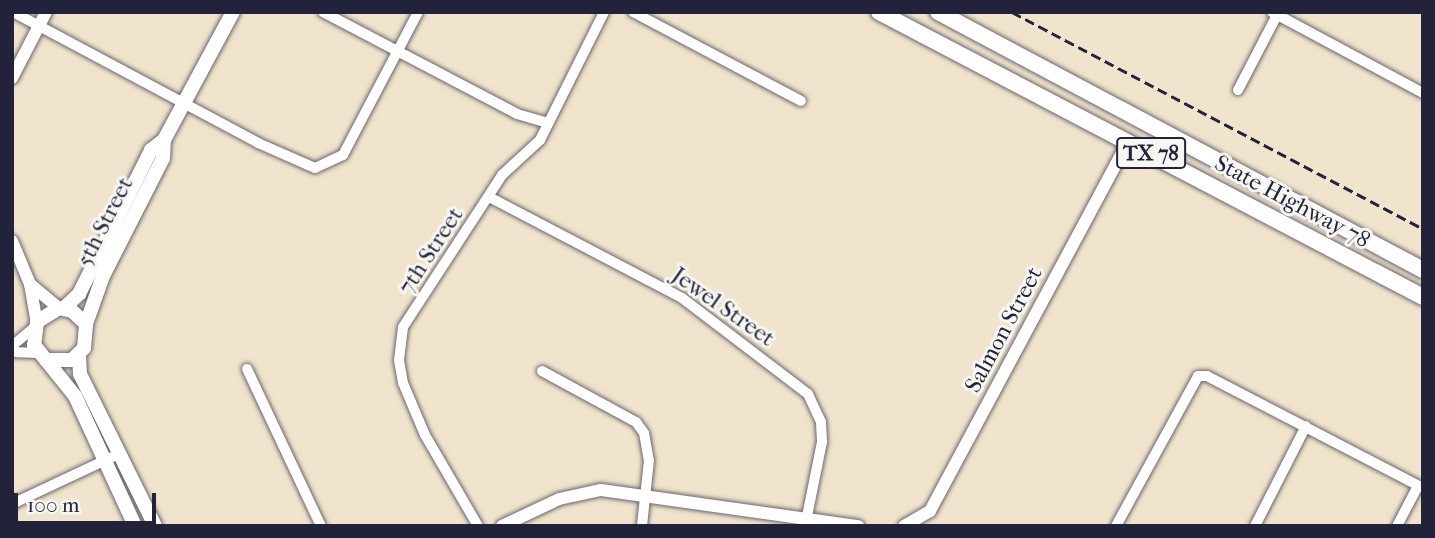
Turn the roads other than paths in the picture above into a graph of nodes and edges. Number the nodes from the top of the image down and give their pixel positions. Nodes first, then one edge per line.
1 (13, 12) edge
2 (46, 12) edge
3 (233, 12) edge
4 (323, 12) edge
5 (418, 12) edge
6 (604, 12) edge
7 (633, 12) edge
8 (879, 12) edge
9 (938, 12) edge
10 (1274, 13) edge
11 (38, 26) junction
12 (398, 51) junction
13 (12, 78) edge
14 (1238, 90) dead end
15 (1423, 93) edge
16 (801, 101) dead end
17 (184, 103) junction
18 (548, 122) junction
19 (164, 140) junction
20 (1128, 141) junction
21 (489, 197) junction
22 (12, 241) edge
23 (1423, 270) edge
24 (30, 284) junction
25 (1423, 297) edge
26 (61, 308) junction
27 (86, 324) junction
28 (36, 325) junction
29 (12, 346) edge
30 (12, 352) edge
31 (79, 355) junction
32 (42, 357) junction
33 (247, 369) dead end
34 (542, 371) dead end
35 (1306, 426) junction
36 (121, 453) junction
37 (105, 460) junction
38 (1421, 487) edge
39 (645, 494) junction
40 (12, 504) edge
41 (806, 521) edge
42 (135, 526) edge
43 (155, 526) edge
44 (321, 526) edge
45 (478, 526) edge
46 (502, 526) edge
47 (642, 526) edge
48 (858, 526) edge
49 (905, 526) edge
50 (1116, 526) edge
51 (1255, 526) edge
52 (1397, 526) edge

1 - 11 street
2 - 11 street
3 - 17 main road, 5th Street
4 - 12 street
5 - 12 street
6 - 18 street, 7th Street
7 - 16 street
8 - 20 main road, State Highway 78 / TX 78
9 - 23 main road, State Highway 78 / TX 78
10 - 14 street
10 - 15 street
11 - 13 street
11 - 17 street
12 - 17 street
12 - 18 street
17 - 19 main road, 5th Street
18 - 21 street, 7th Street
19 - 26 main road, 5th Street
19 - 27 main road, 5th Street
20 - 25 main road, State Highway 78 / TX 78
20 - 49 street, Salmon Street
21 - 41 street, Jewel Street
21 - 45 street, 7th Street
22 - 24 street
24 - 26 street
24 - 28 street
26 - 27 main road
26 - 28 main road
27 - 31 main road
28 - 29 street
28 - 32 main road
30 - 32 street
31 - 32 main road
31 - 36 main road
32 - 37 main road
33 - 44 street
34 - 39 street
35 - 38 street
35 - 50 street
35 - 51 street
36 - 37 street
36 - 43 main road
37 - 40 street
37 - 42 main road
38 - 52 street
39 - 41 street
39 - 46 street
39 - 47 street
41 - 48 street

